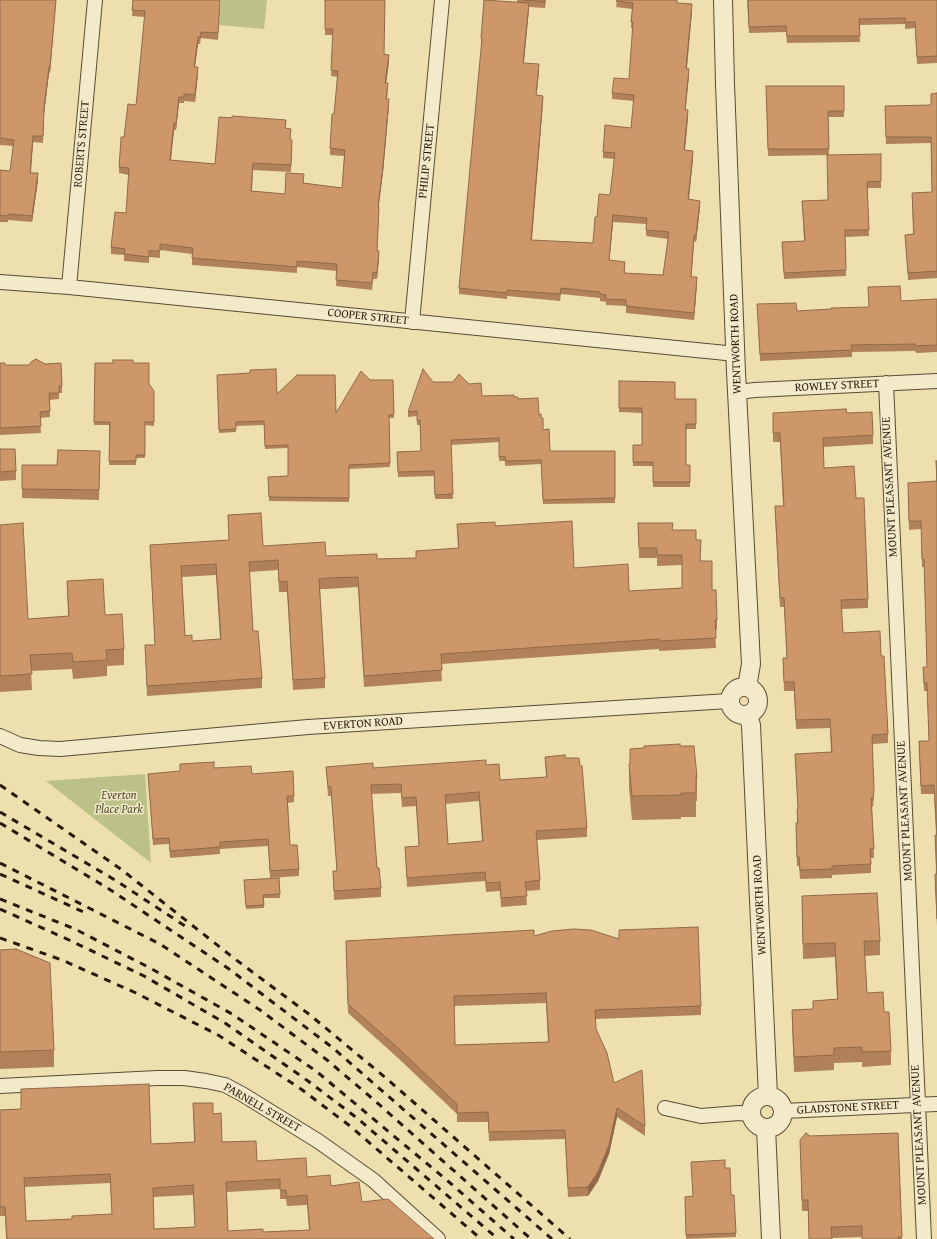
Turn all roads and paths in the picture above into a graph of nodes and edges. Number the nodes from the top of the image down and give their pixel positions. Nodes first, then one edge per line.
1 (95, 0) edge
2 (442, 0) edge
3 (723, 0) edge
4 (0, 282) edge
5 (69, 287) junction
6 (412, 322) junction
7 (736, 354) junction
8 (937, 381) edge
9 (886, 383) junction
10 (738, 392) junction
11 (747, 688) junction
12 (729, 701) junction
13 (748, 715) junction
14 (0, 736) edge
15 (0, 1086) edge
16 (768, 1096) junction
17 (937, 1104) edge
18 (918, 1105) junction
19 (665, 1108) dead end
20 (783, 1111) junction
21 (751, 1114) junction
22 (766, 1128) junction
23 (438, 1239) edge
24 (771, 1239) edge
25 (924, 1239) edge

1 - 5 street, ROBERTS STREET
2 - 6 street, PHILIP STREET
3 - 7 street, WENTWORTH ROAD
4 - 5 street, COOPER STREET
5 - 6 street, COOPER STREET
6 - 7 street, COOPER STREET
7 - 10 street, WENTWORTH ROAD
8 - 9 street, ROWLEY STREET
9 - 10 street, ROWLEY STREET
9 - 18 street, MOUNT PLEASANT AVENUE
10 - 11 street, WENTWORTH ROAD
11 - 12 street
11 - 13 street
12 - 13 street
12 - 14 street, EVERTON ROAD
13 - 16 street, WENTWORTH ROAD
15 - 23 street, PARNELL STREET
16 - 20 street
16 - 21 street
17 - 18 street, GLADSTONE STREET
18 - 20 street, GLADSTONE STREET
18 - 25 street, MOUNT PLEASANT AVENUE
19 - 21 street
20 - 22 street
21 - 22 street
22 - 24 street

